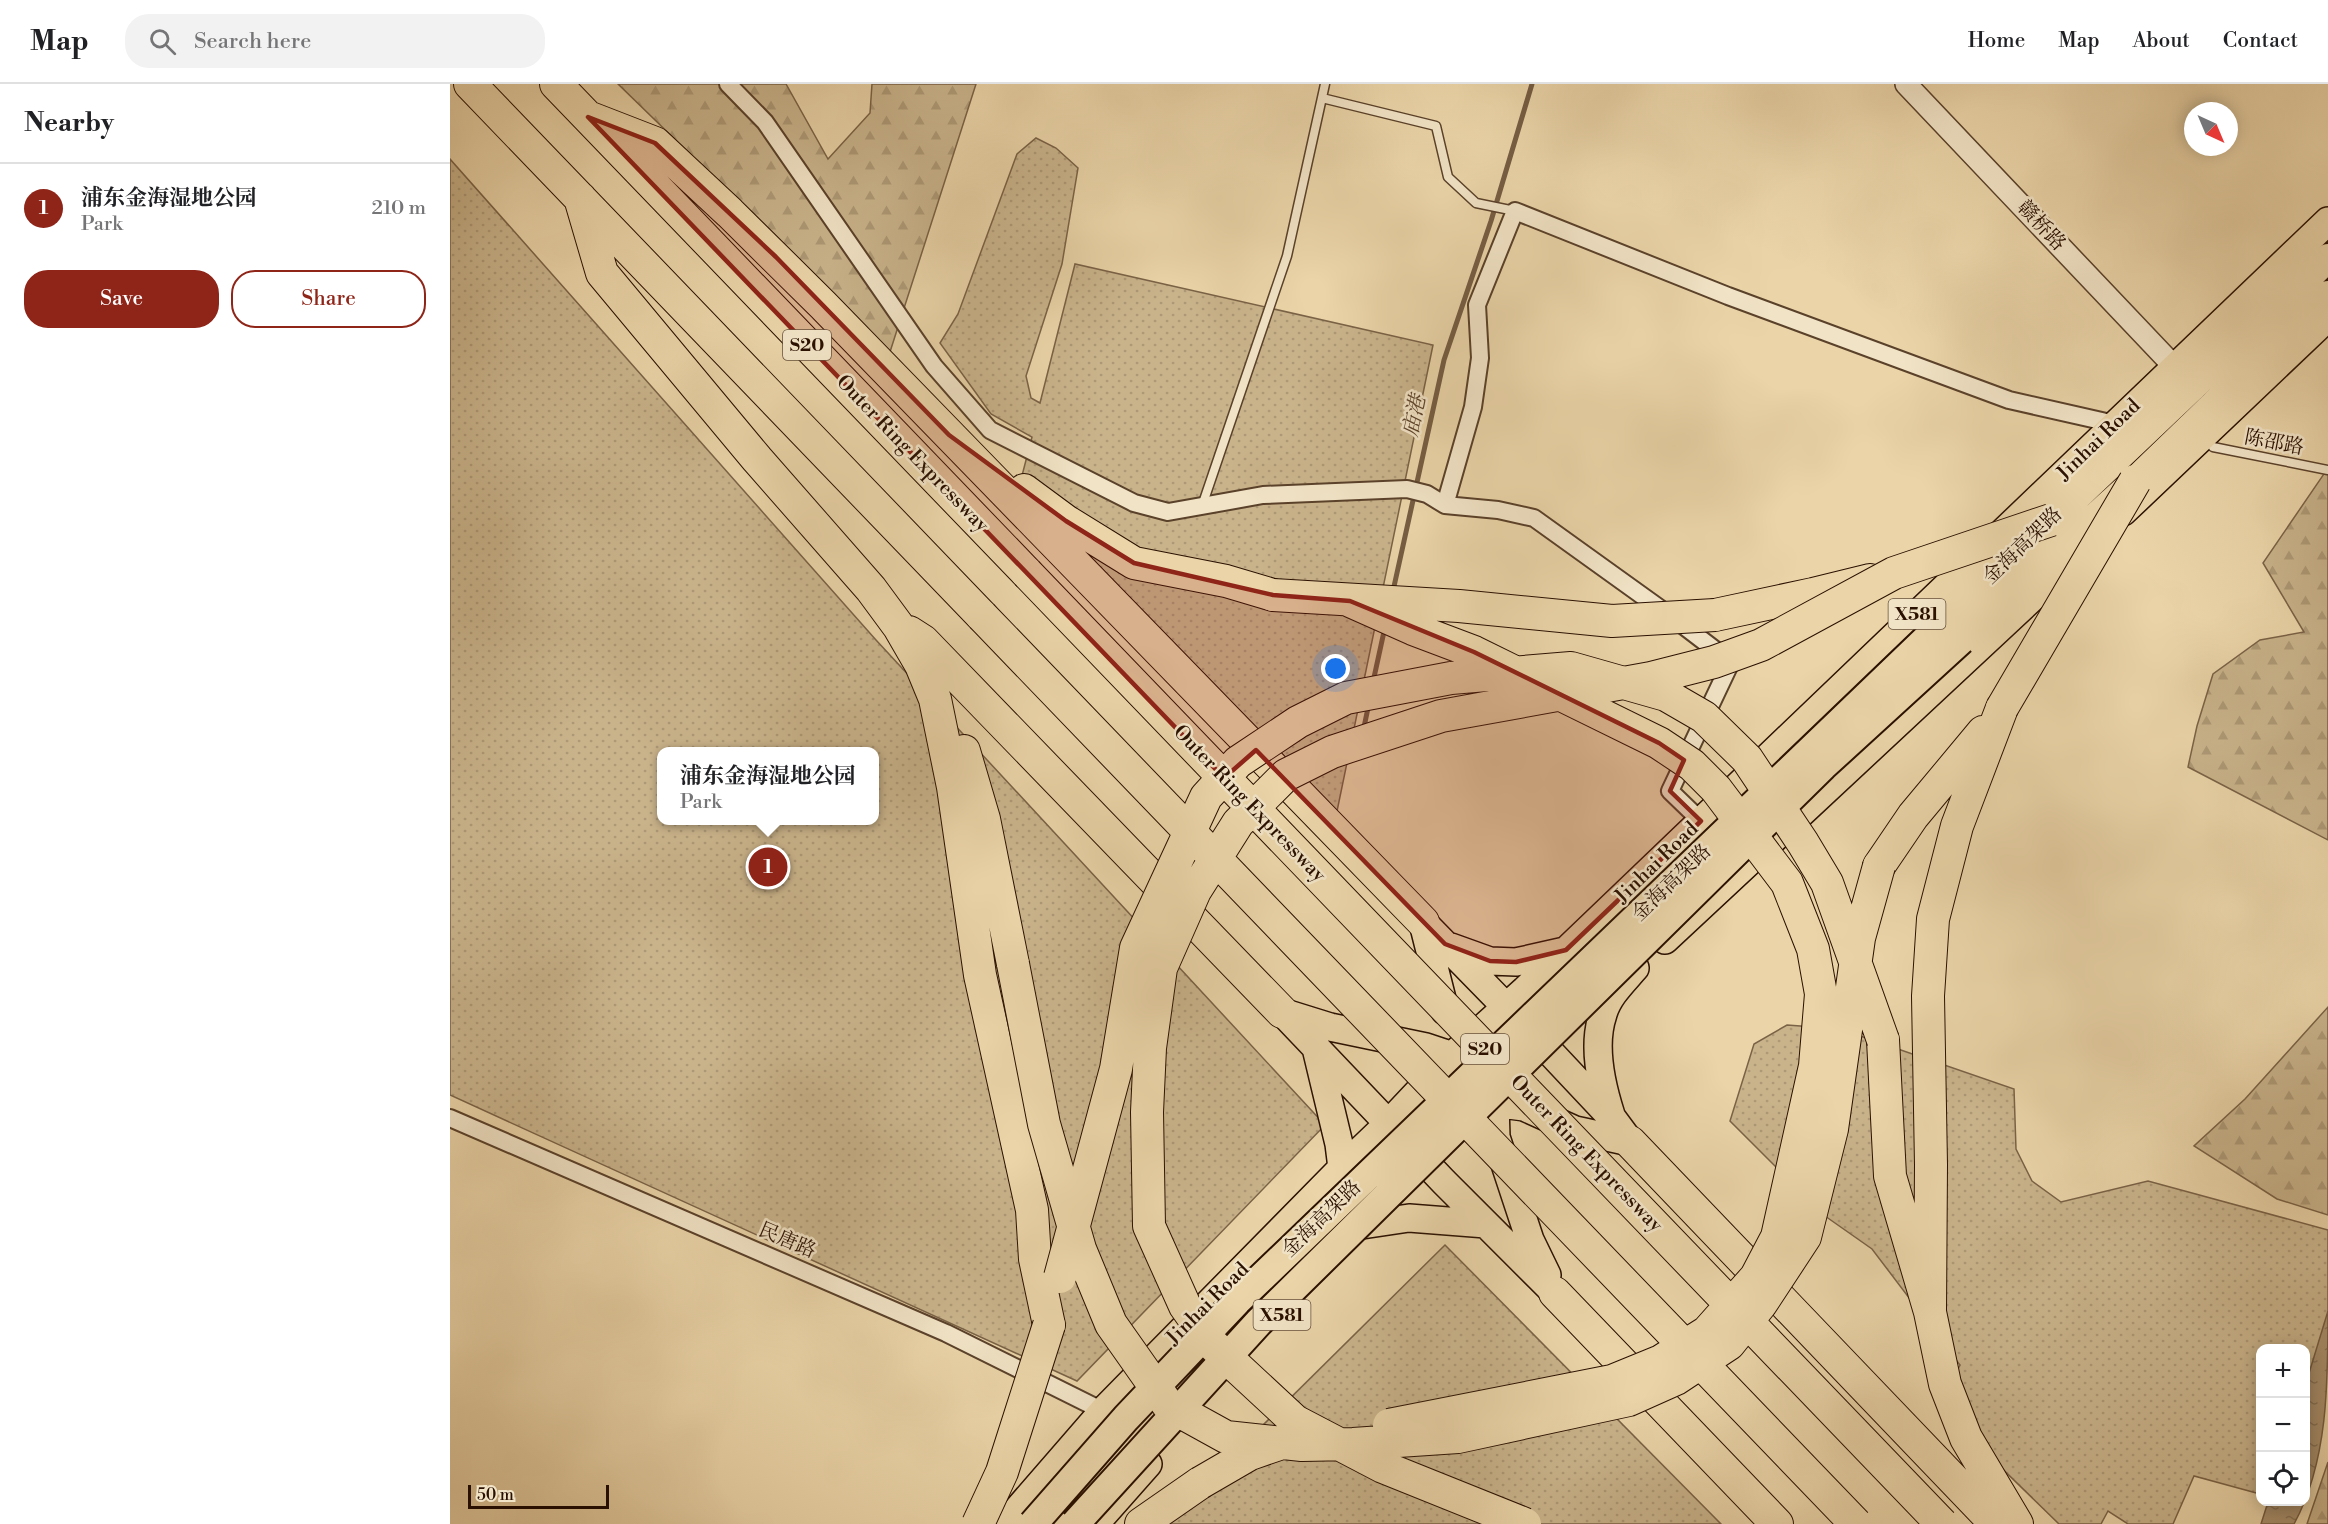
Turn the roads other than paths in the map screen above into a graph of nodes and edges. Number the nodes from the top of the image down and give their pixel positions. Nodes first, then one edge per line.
1 (470, 84) edge
2 (556, 84) edge
3 (728, 84) edge
4 (1325, 84) edge
5 (1906, 84) edge
6 (1322, 98) junction
7 (588, 117) junction
8 (580, 198) junction
9 (1512, 210) junction
10 (2328, 221) edge
11 (2328, 258) edge
12 (2328, 295) edge
13 (2328, 317) edge
14 (2175, 370) junction
15 (2115, 424) junction
16 (949, 435) junction
17 (2213, 447) dead end
18 (2328, 470) edge
19 (2135, 481) junction
20 (1445, 505) junction
21 (1202, 506) junction
22 (2051, 520) junction
23 (1894, 573) junction
24 (1350, 601) junction
25 (899, 627) junction
26 (935, 699) junction
27 (2002, 708) junction
28 (1701, 820) junction
29 (1423, 922) junction
30 (1445, 944) junction
31 (1566, 950) junction
32 (1635, 968) junction
33 (1282, 1012) junction
34 (1500, 1013) junction
35 (1316, 1047) junction
36 (1453, 1055) junction
37 (1544, 1057) junction
38 (1487, 1068) junction
39 (1456, 1098) junction
40 (1411, 1100) junction
41 (1495, 1104) junction
42 (450, 1118) edge
43 (1389, 1123) junction
44 (1621, 1131) junction
45 (1449, 1146) junction
46 (1430, 1166) junction
47 (1342, 1168) junction
48 (1486, 1224) junction
49 (1362, 1225) junction
50 (1555, 1293) junction
51 (1929, 1312) junction
52 (1049, 1325) junction
53 (1103, 1411) junction
54 (978, 1524) edge
55 (1005, 1524) edge
56 (1034, 1524) edge
57 (1075, 1524) edge
58 (1095, 1524) edge
59 (1141, 1524) edge
60 (1525, 1524) edge
61 (1777, 1524) edge
62 (1856, 1524) edge
63 (1942, 1524) edge
64 (1996, 1524) edge
65 (2017, 1524) edge

1 - 8 highway
2 - 7 highway, Outer Ring Expressway / S20
3 - 21 street
4 - 6 lane
5 - 14 street, 赣桥路
6 - 9 lane
6 - 21 lane
7 - 16 highway
7 - 63 highway, Outer Ring Expressway / S20, bridge
8 - 25 highway
8 - 62 highway, bridge
9 - 15 street
9 - 20 street
10 - 14 main road, Jinhai Road / X581
11 - 22 highway, 金海高架路
12 - 19 highway, 金海高架路
13 - 32 main road, X581
14 - 15 main road, Jinhai Road / X581
15 - 28 main road, Jinhai Road / X581
16 - 24 highway, bridge
16 - 29 highway
17 - 18 lane, 陈邵路
19 - 27 highway, bridge
19 - 57 highway, 金海高架路, bridge
20 - 21 street
20 - 28 street
22 - 23 highway, bridge
22 - 56 highway, 金海高架路, bridge
23 - 24 highway, bridge
23 - 60 highway, bridge
24 - 59 highway, bridge
25 - 26 highway
25 - 33 highway
26 - 27 highway, bridge
26 - 52 highway
27 - 51 highway
28 - 31 main road, Jinhai Road / X581
29 - 30 main road
29 - 36 main road
30 - 31 main road
30 - 34 main road
31 - 34 main road, Jinhai Road / X581
32 - 37 main road, X581
32 - 44 main road
33 - 35 main road
33 - 36 main road
34 - 36 main road, Jinhai Road / X581
34 - 37 main road
34 - 38 main road
35 - 43 main road
35 - 47 main road
36 - 38 main road
36 - 39 main road
36 - 40 main road, Jinhai Road / X581
37 - 38 main road
37 - 41 main road, X581
37 - 44 main road
38 - 41 main road
39 - 40 main road
39 - 41 main road
39 - 45 main road
40 - 43 main road, Jinhai Road / X581
41 - 44 main road
41 - 45 main road, X581
41 - 50 main road
42 - 53 street, 民唐路
43 - 46 main road
43 - 47 main road, Jinhai Road / X581
44 - 64 highway
45 - 46 main road, X581
46 - 48 main road
46 - 49 main road, X581
47 - 53 main road, Jinhai Road / X581
48 - 49 main road
48 - 50 main road
49 - 58 main road, X581
50 - 61 highway
51 - 52 highway, bridge
51 - 65 highway
52 - 54 highway, bridge
53 - 55 main road, Jinhai Road / X581

